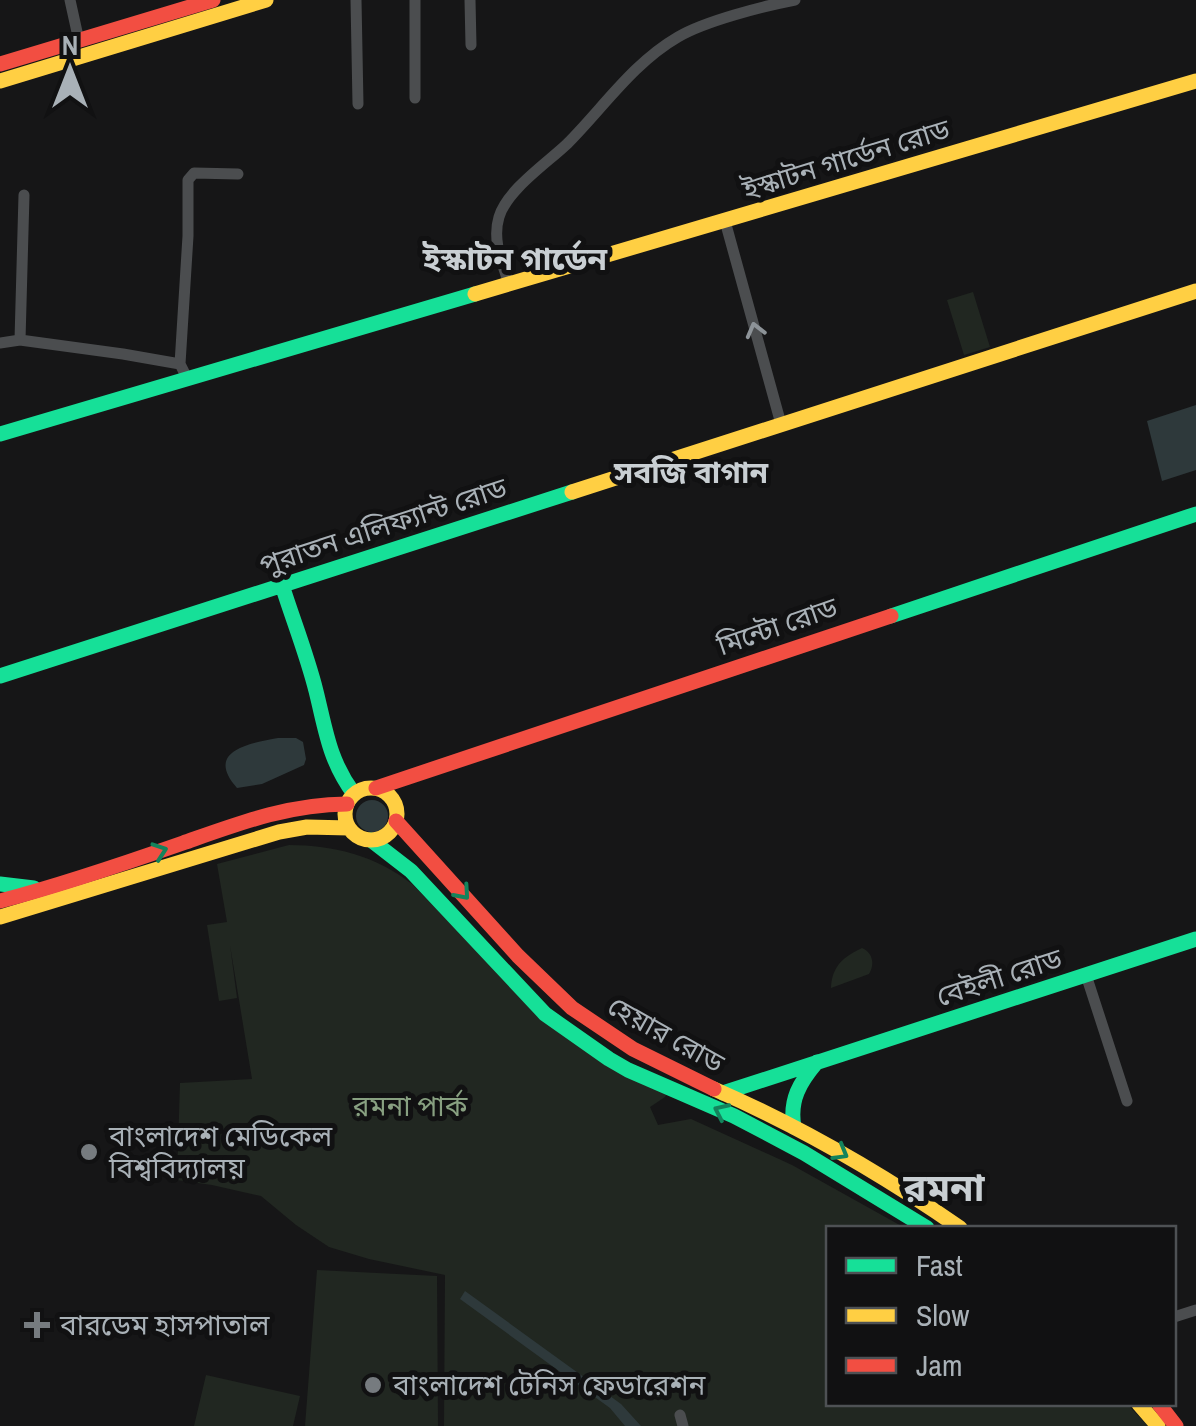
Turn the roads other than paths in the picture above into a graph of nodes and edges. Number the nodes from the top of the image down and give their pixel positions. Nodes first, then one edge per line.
1 (70, 0) edge
2 (213, 0) edge
3 (356, 0) edge
4 (415, 0) edge
5 (470, 0) edge
6 (791, 0) edge
7 (261, 1) edge
8 (145, 29) junction
9 (79, 41) junction
10 (471, 45) dead end
11 (0, 64) edge
12 (29, 64) junction
13 (0, 81) edge
14 (1196, 81) edge
15 (415, 98) dead end
16 (358, 104) dead end
17 (238, 174) dead end
18 (24, 195) dead end
19 (726, 221) junction
20 (509, 284) junction
21 (1196, 291) edge
22 (20, 340) junction
23 (0, 343) edge
24 (183, 371) junction
25 (781, 424) junction
26 (0, 434) edge
27 (1196, 514) edge
28 (282, 585) junction
29 (0, 676) edge
30 (341, 777) junction
31 (404, 778) junction
32 (376, 788) junction
33 (351, 799) junction
34 (393, 800) junction
35 (321, 802) junction
36 (396, 821) junction
37 (349, 828) junction
38 (371, 840) junction
39 (0, 884) edge
40 (57, 894) junction
41 (0, 901) edge
42 (0, 920) edge
43 (1196, 939) edge
44 (1086, 975) junction
45 (817, 1062) junction
46 (723, 1093) junction
47 (1127, 1101) dead end
48 (794, 1126) junction
49 (923, 1226) edge
50 (957, 1226) edge
51 (1141, 1406) edge
52 (1161, 1406) edge
53 (1158, 1426) edge
54 (1176, 1426) edge

1 - 9 street
2 - 8 main road
3 - 16 street
4 - 15 street
5 - 10 street
6 - 20 street
7 - 8 main road
8 - 9 main road
8 - 12 main road
9 - 12 main road
11 - 12 main road
12 - 13 main road
14 - 19 main road, ইস্কাটন গার্ডেন রোড
17 - 24 street
18 - 22 street
19 - 20 main road, ইস্কাটন গার্ডেন রোড
25 -> 19 street
20 - 24 main road, ইস্কাটন গার্ডেন রোড
21 - 25 main road, পুরাতন এলিফ্যান্ট রোড
22 - 23 street
22 - 24 street
24 - 26 main road, ইস্কাটন গার্ডেন রোড
25 - 28 main road, পুরাতন এলিফ্যান্ট রোড
27 - 31 main road, মিন্টো রোড
28 - 29 main road, পুরাতন এলিফ্যান্ট রোড
28 - 30 main road
30 - 33 main road
30 - 35 main road
31 - 32 main road, মিন্টো রোড
31 - 34 main road
32 - 33 main road
32 - 34 main road
33 - 35 main road
33 - 37 main road
34 - 36 main road
40 -> 35 main road
36 - 38 main road
36 -> 46 main road, হেয়ার রোড
37 - 38 main road
37 - 40 main road
49 -> 38 main road
39 - 40 main road
40 - 41 main road
40 - 42 main road
43 - 44 main road, বেইলী রোড
44 - 45 main road, বেইলী রোড
44 - 47 street
45 - 46 main road, বেইলী রোড
45 - 48 main road
46 - 48 main road, হেয়ার রোড
48 -> 50 main road, হেয়ার রোড
51 - 53 main road
52 - 54 main road

